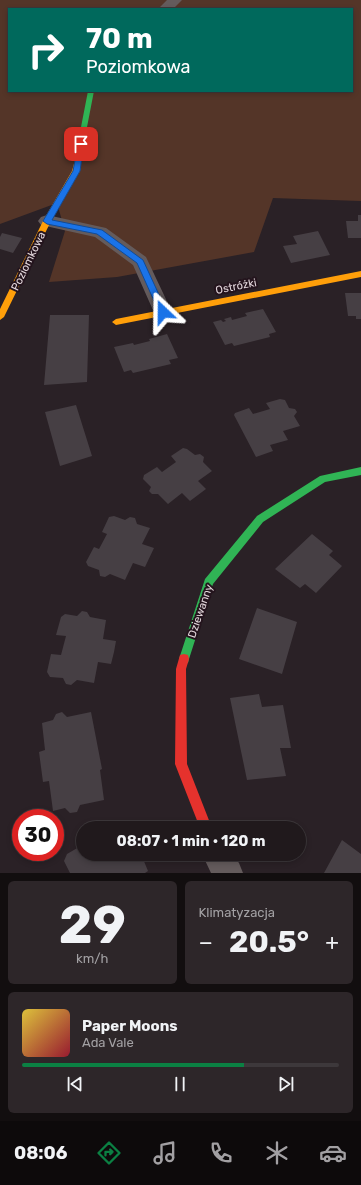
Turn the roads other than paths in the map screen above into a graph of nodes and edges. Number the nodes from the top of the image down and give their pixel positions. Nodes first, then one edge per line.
1 (175, 0) edge
2 (166, 8) edge
3 (91, 92) edge
4 (47, 221) junction
5 (361, 274) edge
6 (163, 312) junction
7 (0, 317) edge
8 (116, 322) dead end
9 (361, 471) edge
10 (203, 821) edge
11 (219, 861) edge
12 (229, 873) edge

1 - 2 street
3 - 4 street, Poziomkowa
4 - 6 street
4 - 7 street, Poziomkowa
5 - 6 street, Ostróżki
6 - 8 street, Ostróżki
9 - 10 street, Dziewanny
11 - 12 street

